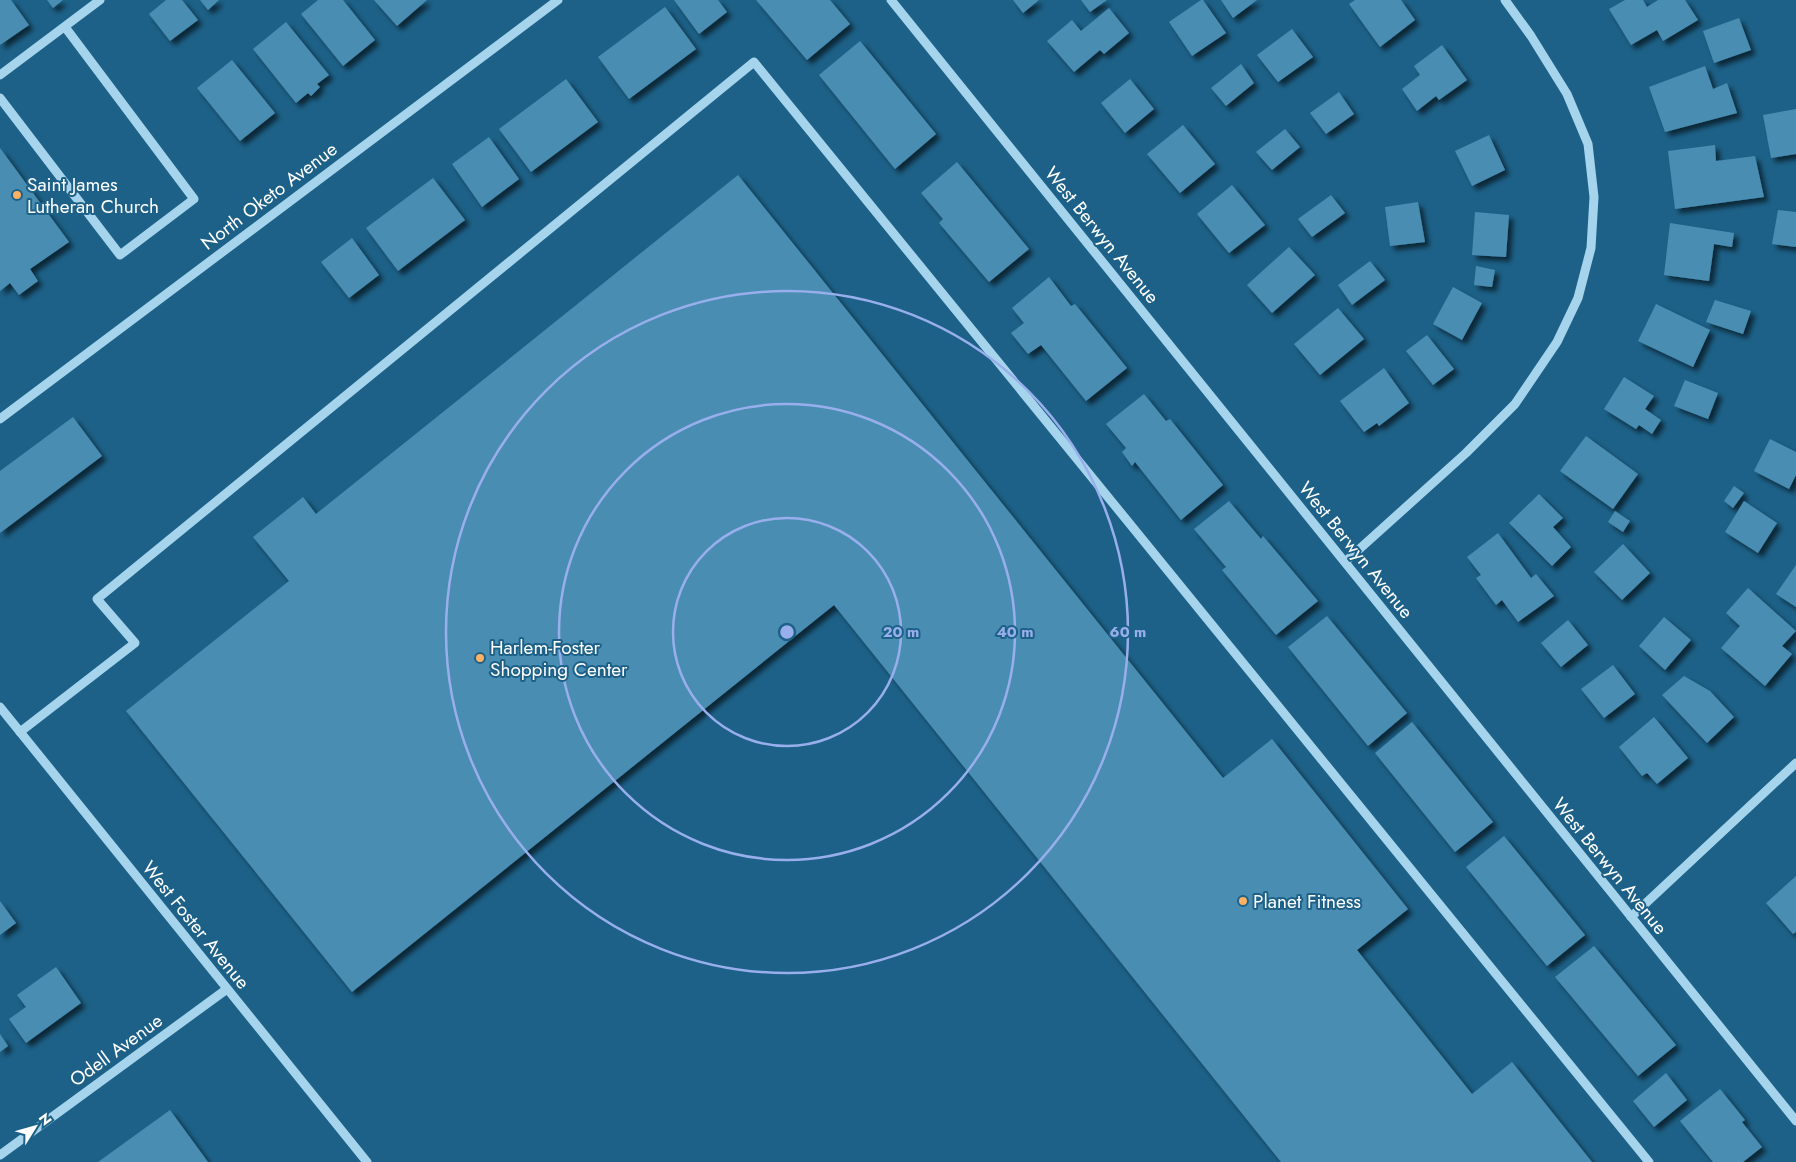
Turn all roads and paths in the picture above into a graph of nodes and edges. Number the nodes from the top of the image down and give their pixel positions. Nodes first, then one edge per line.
1 (100, 0) edge
2 (558, 0) edge
3 (891, 0) edge
4 (1505, 0) edge
5 (65, 27) junction
6 (0, 75) edge
7 (0, 98) edge
8 (0, 419) edge
9 (1345, 562) junction
10 (0, 707) edge
11 (20, 732) junction
12 (1796, 763) edge
13 (1631, 917) junction
14 (226, 989) junction
15 (1796, 1121) edge
16 (0, 1156) edge
17 (367, 1162) edge
18 (1649, 1162) edge

1 - 5 street
2 - 8 street, North Oketo Avenue
3 - 9 street, West Berwyn Avenue
4 - 9 street
5 - 6 street
5 - 7 street
9 - 13 street, West Berwyn Avenue
10 - 11 street, West Foster Avenue
11 - 14 street, West Foster Avenue
11 - 18 street
12 - 13 street
13 - 15 street, West Berwyn Avenue
14 - 16 street, Odell Avenue
14 - 17 street, West Foster Avenue

